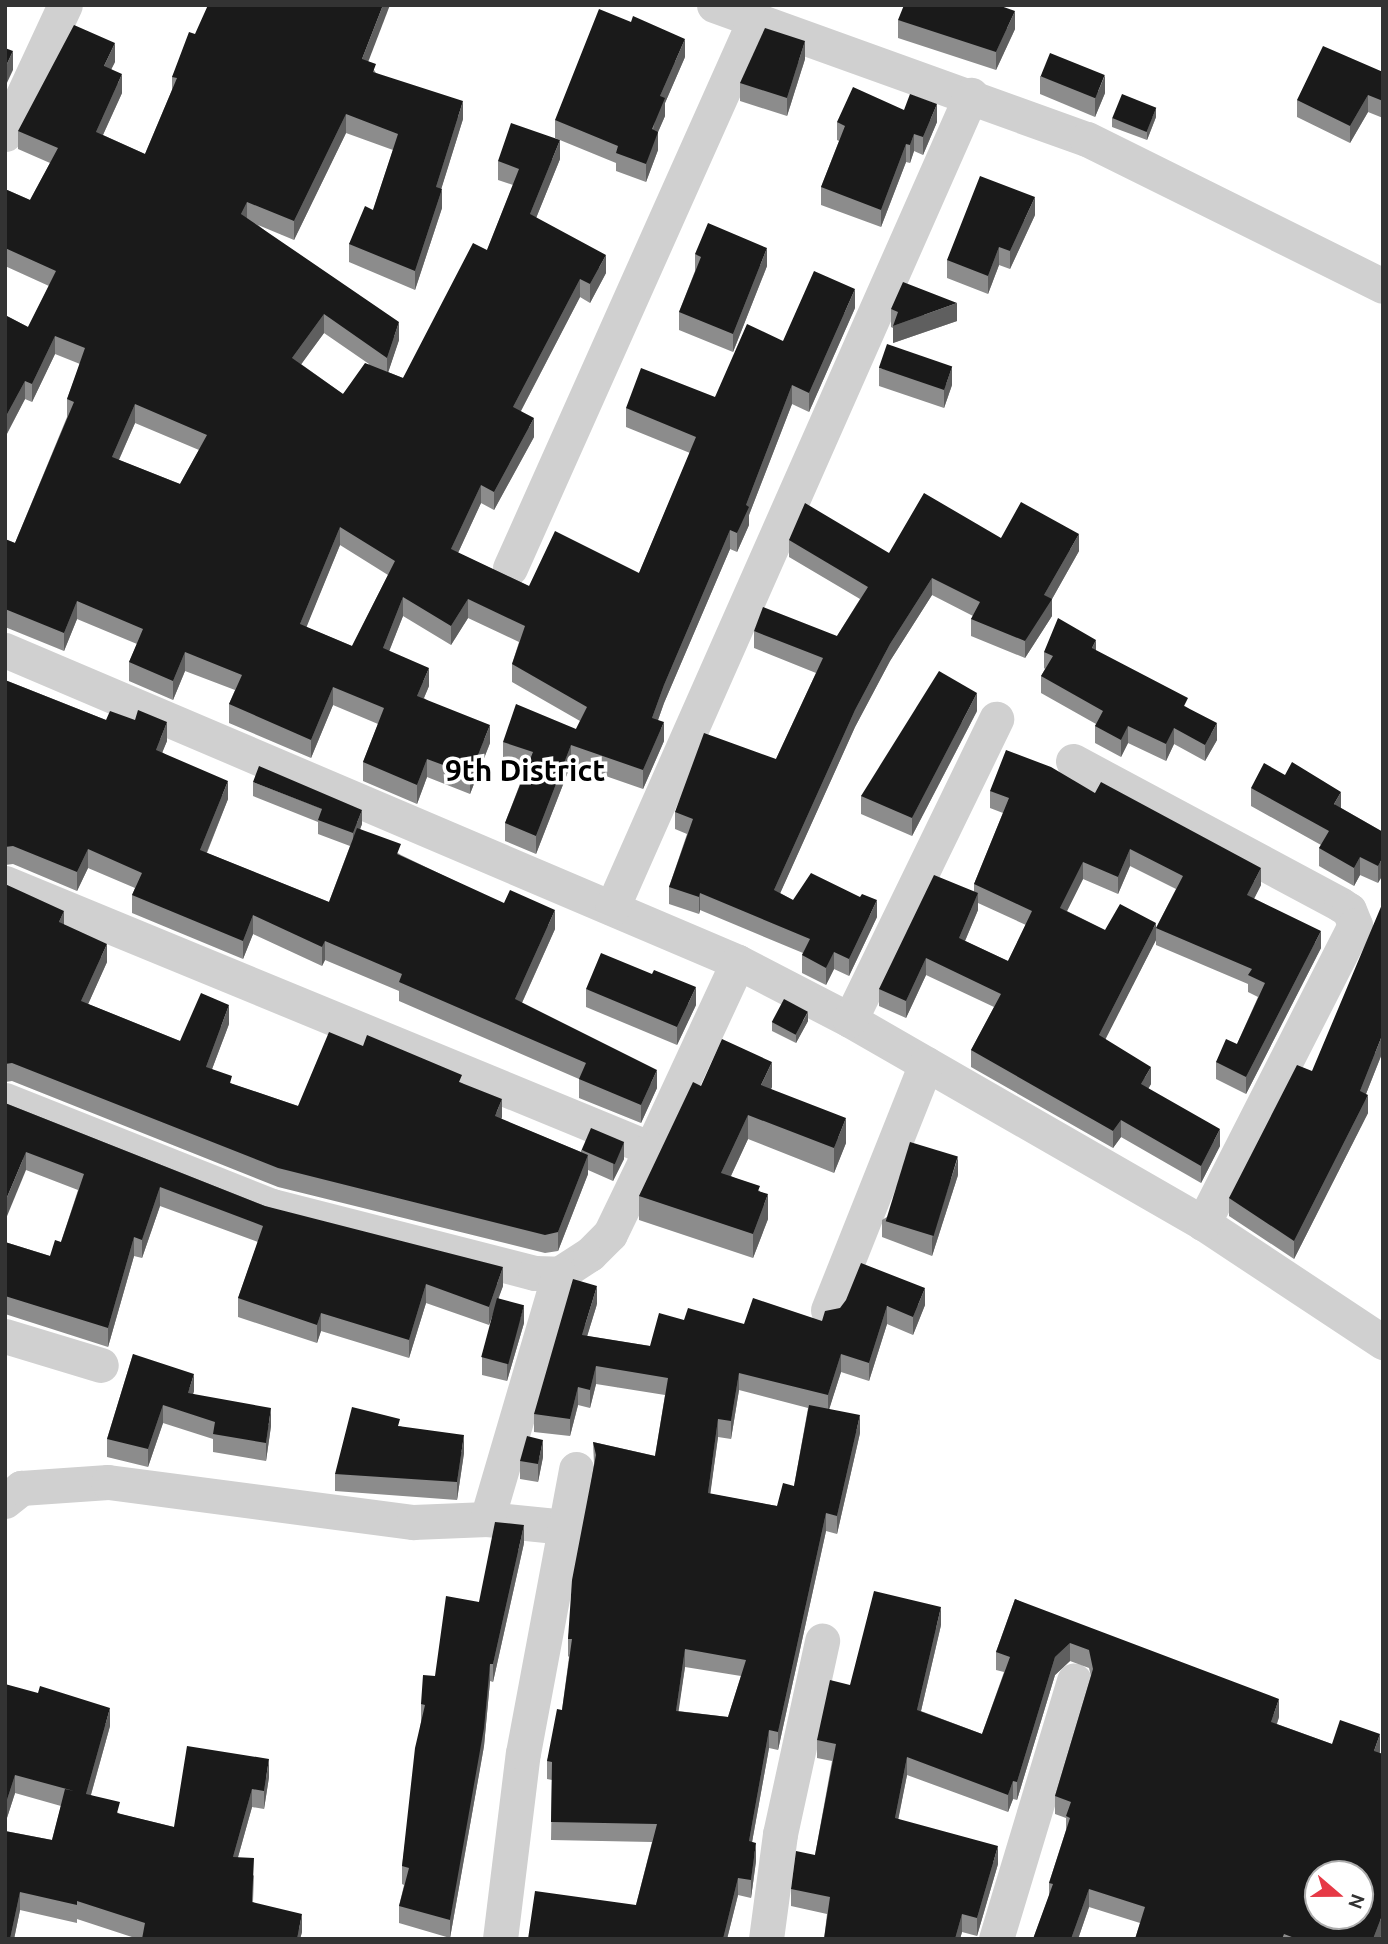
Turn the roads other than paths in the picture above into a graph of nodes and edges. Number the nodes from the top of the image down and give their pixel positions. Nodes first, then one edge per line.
1 (65, 5) edge
2 (714, 5) edge
3 (755, 19) junction
4 (971, 95) junction
5 (5, 134) edge
6 (1383, 285) edge
7 (510, 568) dead end
8 (5, 650) edge
9 (996, 719) dead end
10 (1073, 761) dead end
11 (5, 883) edge
12 (612, 908) junction
13 (738, 962) junction
14 (850, 1020) junction
15 (926, 1064) junction
16 (5, 1100) edge
17 (651, 1149) junction
18 (1203, 1223) junction
19 (559, 1274) junction
20 (828, 1310) edge
21 (5, 1336) edge
22 (1383, 1342) edge
23 (101, 1365) dead end
24 (576, 1469) dead end
25 (5, 1501) edge
26 (487, 1519) junction
27 (566, 1527) junction
28 (822, 1641) dead end
29 (1074, 1681) dead end
30 (500, 1939) edge
31 (766, 1939) edge
32 (996, 1939) edge

1 - 5 street
2 - 3 street
3 - 4 street
3 - 7 street
4 - 6 street
4 - 12 street
8 - 12 street
9 - 14 street
10 - 18 street
11 - 17 street
12 - 13 street
13 - 14 street
13 - 17 street
14 - 15 street
15 - 18 street
15 - 20 street
16 - 19 street
17 - 19 street
18 - 22 street
19 - 26 street
21 - 23 street
24 - 27 street
25 - 26 street
26 - 27 street
27 - 30 street
28 - 31 street
29 - 32 street

